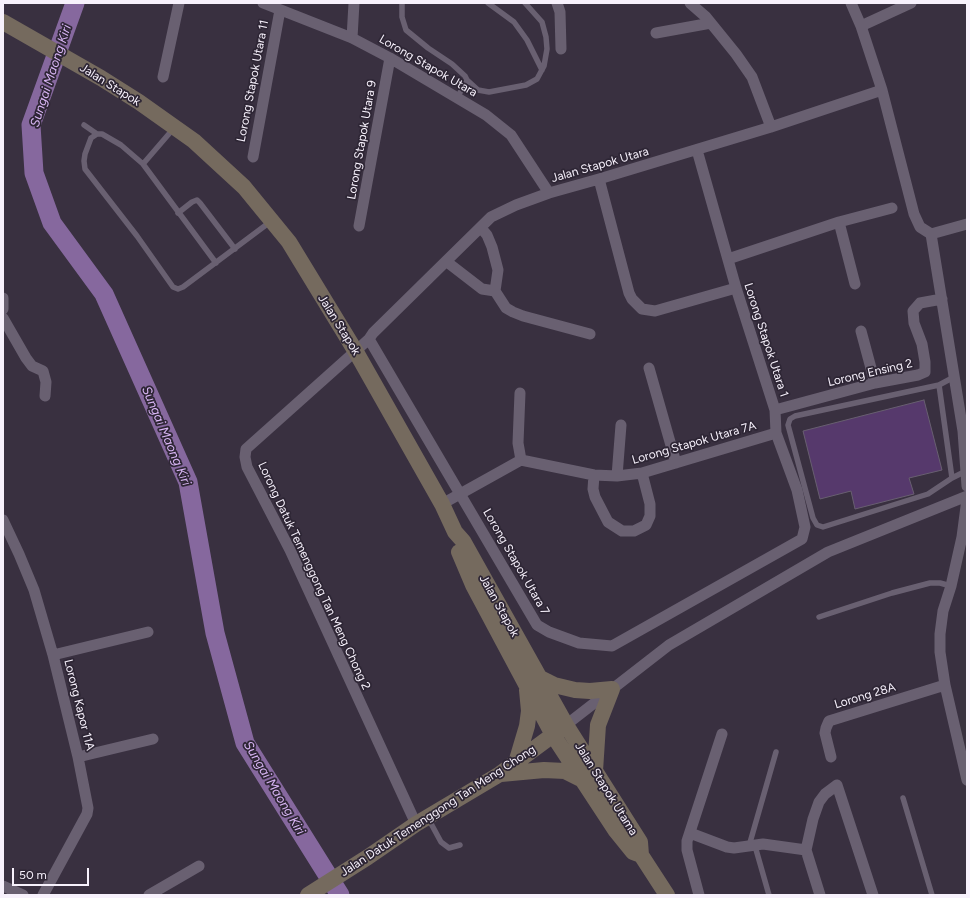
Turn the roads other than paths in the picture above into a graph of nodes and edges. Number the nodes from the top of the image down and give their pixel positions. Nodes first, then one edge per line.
1 (179, 3) edge
2 (263, 3) edge
3 (354, 3) edge
4 (402, 3) edge
5 (488, 3) edge
6 (525, 3) edge
7 (557, 3) edge
8 (690, 3) edge
9 (851, 3) edge
10 (911, 3) edge
11 (280, 10) junction
12 (711, 23) junction
13 (8, 25) edge
14 (861, 26) junction
15 (656, 33) dead end
16 (352, 38) junction
17 (561, 49) dead end
18 (390, 58) junction
19 (542, 70) junction
20 (163, 77) dead end
21 (467, 80) junction
22 (882, 90) junction
23 (457, 98) junction
24 (84, 125) dead end
25 (174, 128) junction
26 (771, 128) junction
27 (97, 134) junction
28 (697, 150) junction
29 (252, 157) dead end
30 (143, 164) junction
31 (599, 180) junction
32 (549, 193) junction
33 (892, 208) dead end
34 (178, 213) junction
35 (272, 220) junction
36 (839, 222) junction
37 (967, 224) edge
38 (359, 226) dead end
39 (481, 228) junction
40 (931, 234) junction
41 (235, 249) junction
42 (728, 258) junction
43 (447, 262) junction
44 (216, 263) junction
45 (855, 284) dead end
46 (736, 288) junction
47 (495, 291) junction
48 (3, 298) edge
49 (942, 299) junction
50 (3, 310) edge
51 (3, 318) edge
52 (861, 331) dead end
53 (590, 334) dead end
54 (369, 339) junction
55 (356, 352) junction
56 (649, 368) dead end
57 (954, 376) junction
58 (875, 383) junction
59 (939, 385) junction
60 (520, 393) dead end
61 (45, 396) dead end
62 (775, 410) junction
63 (621, 425) dead end
64 (776, 433) junction
65 (521, 460) junction
66 (676, 463) junction
67 (966, 471) edge
68 (642, 473) junction
69 (594, 475) junction
70 (617, 476) junction
71 (952, 478) junction
72 (967, 486) edge
73 (460, 494) junction
74 (967, 496) edge
75 (967, 499) edge
76 (442, 504) junction
77 (3, 520) edge
78 (455, 532) junction
79 (802, 538) joint
80 (964, 538) edge
81 (951, 586) junction
82 (819, 617) dead end
83 (148, 632) dead end
84 (52, 655) junction
85 (521, 674) junction
86 (540, 678) junction
87 (945, 685) junction
88 (612, 689) junction
89 (566, 725) junction
90 (722, 734) dead end
91 (553, 735) junction
92 (153, 739) dead end
93 (776, 752) dead end
94 (78, 757) junction
95 (830, 757) dead end
96 (516, 763) junction
97 (500, 774) junction
98 (589, 775) junction
99 (967, 780) edge
100 (903, 798) dead end
101 (422, 821) junction
102 (690, 833) junction
103 (460, 845) dead end
104 (752, 846) junction
105 (806, 850) junction
106 (199, 866) dead end
107 (3, 886) edge
108 (24, 895) edge
109 (43, 895) edge
110 (149, 895) edge
111 (308, 895) edge
112 (667, 895) edge
113 (699, 895) edge
114 (769, 895) edge
115 (820, 895) edge
116 (873, 895) edge
117 (932, 895) edge

1 - 20 street
2 - 11 street, Lorong Stapok Utara
3 - 16 street
4 - 21 lane
5 - 19 lane
6 - 19 lane
7 - 17 street
8 - 12 street
9 - 14 street
10 - 14 street
11 - 16 street, Lorong Stapok Utara
11 - 29 street, Lorong Stapok Utara 11
12 - 15 street
12 - 26 street
13 - 25 main road, Jalan Stapok
14 - 22 street
16 - 18 street, Lorong Stapok Utara
18 - 23 street, Lorong Stapok Utara
18 - 38 street, Lorong Stapok Utara 9
19 - 21 lane
21 - 23 lane
22 - 26 street, Jalan Stapok Utara
22 - 40 street
23 - 32 street, Lorong Stapok Utara
24 - 27 lane
25 - 30 lane
25 - 35 main road, Jalan Stapok
26 - 28 street, Jalan Stapok Utara
27 - 30 lane
27 - 44 lane
28 - 31 street, Jalan Stapok Utara
28 - 42 street, Lorong Stapok Utara 1
30 - 34 lane
31 - 32 street, Jalan Stapok Utara
31 - 46 street
32 - 39 street, Jalan Stapok Utara
33 - 36 street
34 - 41 lane
34 - 44 lane
35 - 41 lane
35 - 55 main road, Jalan Stapok
36 - 42 street
36 - 45 street
37 - 40 street
39 - 43 street, Jalan Stapok Utara
39 - 47 street
40 - 49 street
41 - 44 lane
42 - 46 street, Lorong Stapok Utara 1
43 - 47 street
43 - 54 street, Jalan Stapok Utara
46 - 62 street, Lorong Stapok Utara 1
47 - 53 street
48 - 50 street
49 - 57 street
49 - 58 street, Lorong Ensing 2
51 - 61 street
52 - 58 street
54 - 55 street, Lorong Datuk Temenggong Tan Meng Chong 2
54 - 73 street, Lorong Stapok Utara 7
55 - 76 main road, Jalan Stapok
55 - 101 street, Lorong Datuk Temenggong Tan Meng Chong 2
56 - 66 street
57 - 59 lane
57 - 67 street
58 - 62 street, Lorong Ensing 2
59 - 71 lane
59 - 71 lane
60 - 65 street
62 - 64 street, Lorong Stapok Utara 1
63 - 70 street
64 - 66 street, Lorong Stapok Utara 7A
64 - 79 street, Lorong Stapok Utara 1
65 - 69 street, Lorong Stapok Utara 7A
65 - 73 street
66 - 68 street, Lorong Stapok Utara 7A
67 - 71 lane
67 - 72 street
68 - 69 street
68 - 70 street, Lorong Stapok Utara 7A
69 - 70 street, Lorong Stapok Utara 7A
73 - 76 street
73 - 79 street, Lorong Stapok Utara 7
74 - 88 street
75 - 80 street
76 - 78 main road, Jalan Stapok
77 - 84 street, Lorong Kapor 11A
78 - 85 main road
78 - 86 main road, Jalan Stapok
80 - 81 street
81 - 82 lane
81 - 87 street
83 - 84 street
84 - 94 street, Lorong Kapor 11A
85 - 91 main road
85 - 96 main road
86 - 88 main road
86 - 89 main road, Jalan Stapok
87 - 95 street, Lorong 28A
87 - 99 street
88 - 89 street
88 - 98 main road
89 - 91 main road, Jalan Datuk Temenggong Tan Meng Chong
89 - 98 main road, Jalan Stapok Utama
90 - 102 street
91 - 96 main road, Jalan Datuk Temenggong Tan Meng Chong
91 - 98 main road
92 - 94 street
93 - 104 lane
94 - 109 street, Lorong Kapor 11A
96 - 97 main road, Jalan Datuk Temenggong Tan Meng Chong
97 - 98 main road
97 - 101 main road, Jalan Datuk Temenggong Tan Meng Chong
98 - 112 main road, Jalan Stapok Utama
100 - 117 lane
101 - 103 lane
101 - 111 main road, Jalan Datuk Temenggong Tan Meng Chong
102 - 104 street
102 - 113 street
104 - 105 street
104 - 114 lane
105 - 115 street
105 - 116 street
106 - 110 street
107 - 108 street

